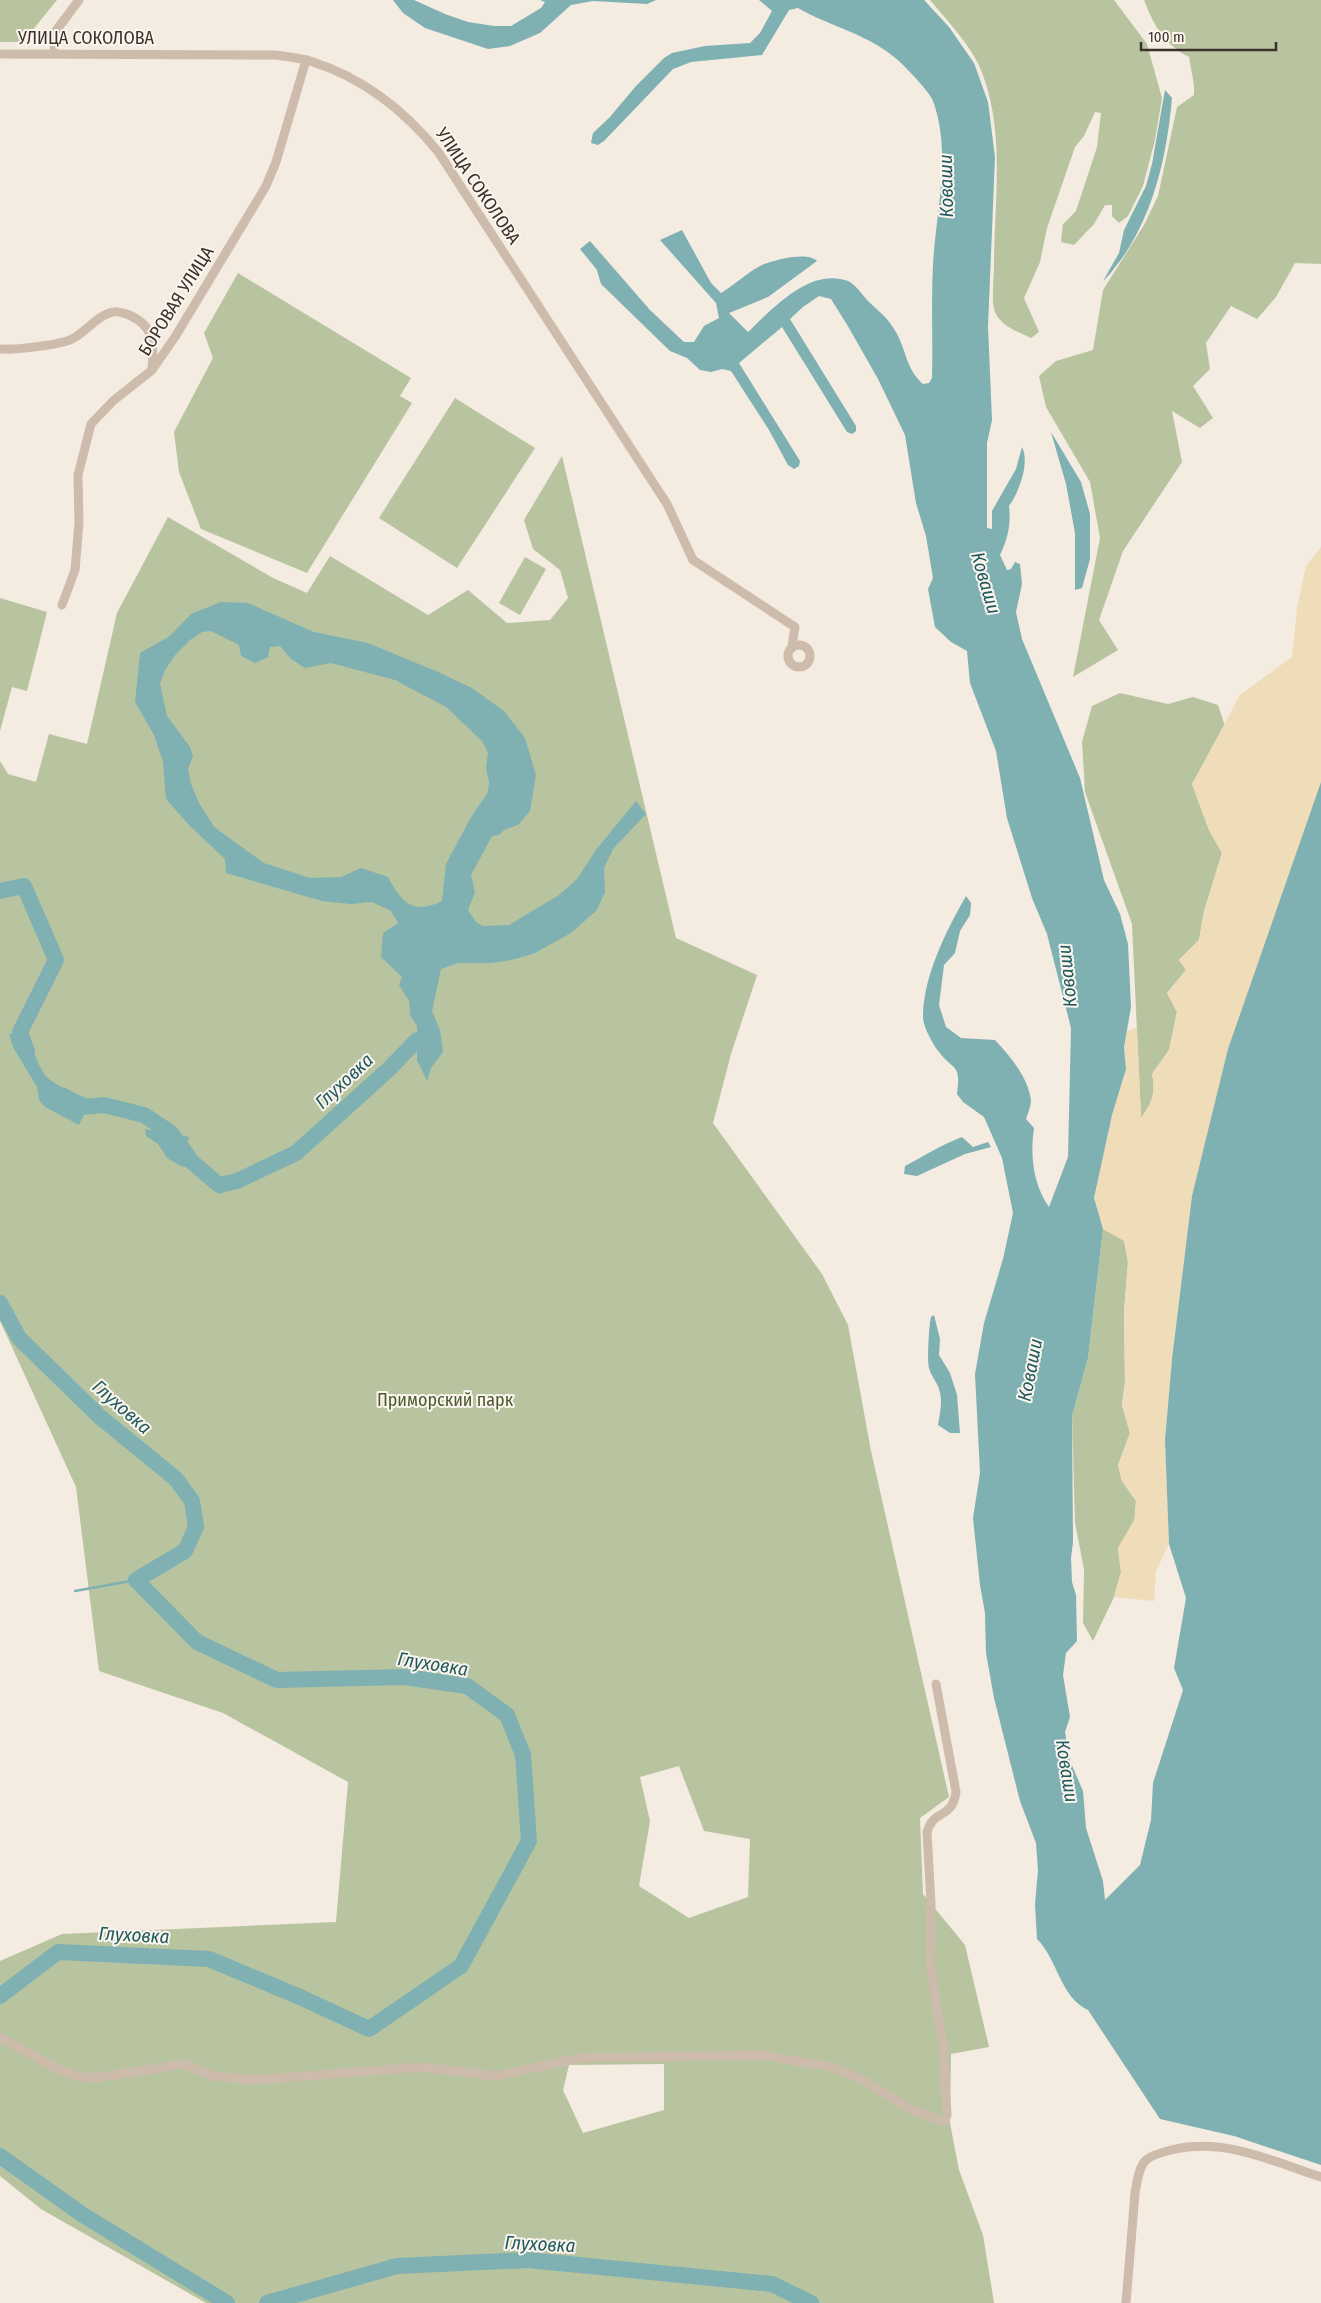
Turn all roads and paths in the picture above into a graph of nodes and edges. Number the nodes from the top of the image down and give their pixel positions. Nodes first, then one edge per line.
1 (79, 0) edge
2 (54, 53) junction
3 (0, 54) edge
4 (306, 60) junction
5 (0, 350) edge
6 (152, 370) junction
7 (62, 605) dead end
8 (792, 646) dead end
9 (936, 1684) dead end
10 (0, 2037) edge
11 (1321, 2177) edge
12 (1126, 2303) edge

1 - 2 street
2 - 3 street, УЛИЦА СОКОЛОВА
2 - 4 street, УЛИЦА СОКОЛОВА
4 - 6 street, БОРОВАЯ УЛИЦА
4 - 8 street, УЛИЦА СОКОЛОВА
5 - 6 street
6 - 7 street, БОРОВАЯ УЛИЦА
9 - 10 street
11 - 12 street

